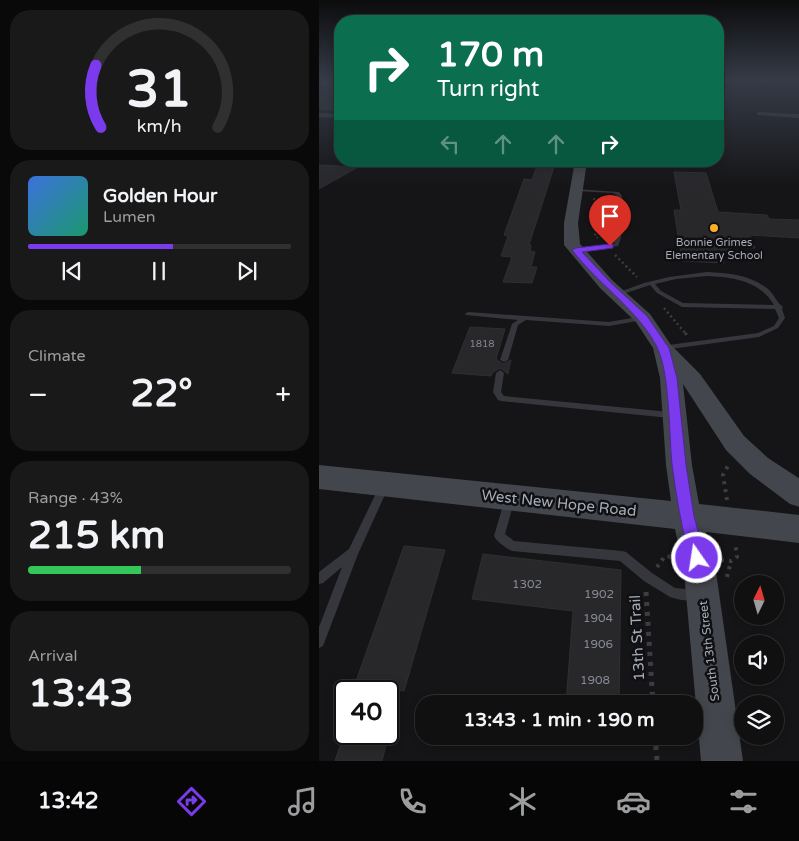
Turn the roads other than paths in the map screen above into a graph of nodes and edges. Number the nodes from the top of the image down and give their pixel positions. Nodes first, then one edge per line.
1 (321, 116) edge
2 (334, 116) edge
3 (582, 167) edge
4 (585, 192) junction
5 (576, 250) junction
6 (652, 284) junction
7 (617, 294) junction
8 (780, 307) junction
9 (468, 314) dead end
10 (526, 318) junction
11 (643, 318) junction
12 (663, 348) junction
13 (504, 360) dead end
14 (500, 373) dead end
15 (675, 416) junction
16 (319, 476) edge
17 (385, 484) junction
18 (799, 495) edge
19 (510, 498) junction
20 (687, 516) junction
21 (799, 529) edge
22 (353, 552) junction
23 (319, 579) edge
24 (703, 596) junction
25 (319, 642) edge
26 (722, 761) edge

1 - 2 street
3 - 4 street
4 - 5 street
4 - 5 lane
5 - 7 street, South 13th Street
6 - 7 lane
6 - 8 lane
6 - 8 lane
7 - 11 street, South 13th Street
8 - 12 lane
9 - 10 lane
10 - 11 lane
10 - 13 lane
11 - 12 street, South 13th Street
12 - 15 street, South 13th Street
12 - 18 street
14 - 15 lane
15 - 20 street, South 13th Street
16 - 17 street, West New Hope Road
17 - 19 street, West New Hope Road
17 - 22 lane
19 - 20 street, West New Hope Road
19 - 24 lane
20 - 21 street, West New Hope Road
20 - 24 street, South 13th Street
22 - 23 lane
22 - 25 lane
24 - 26 street, South 13th Street

